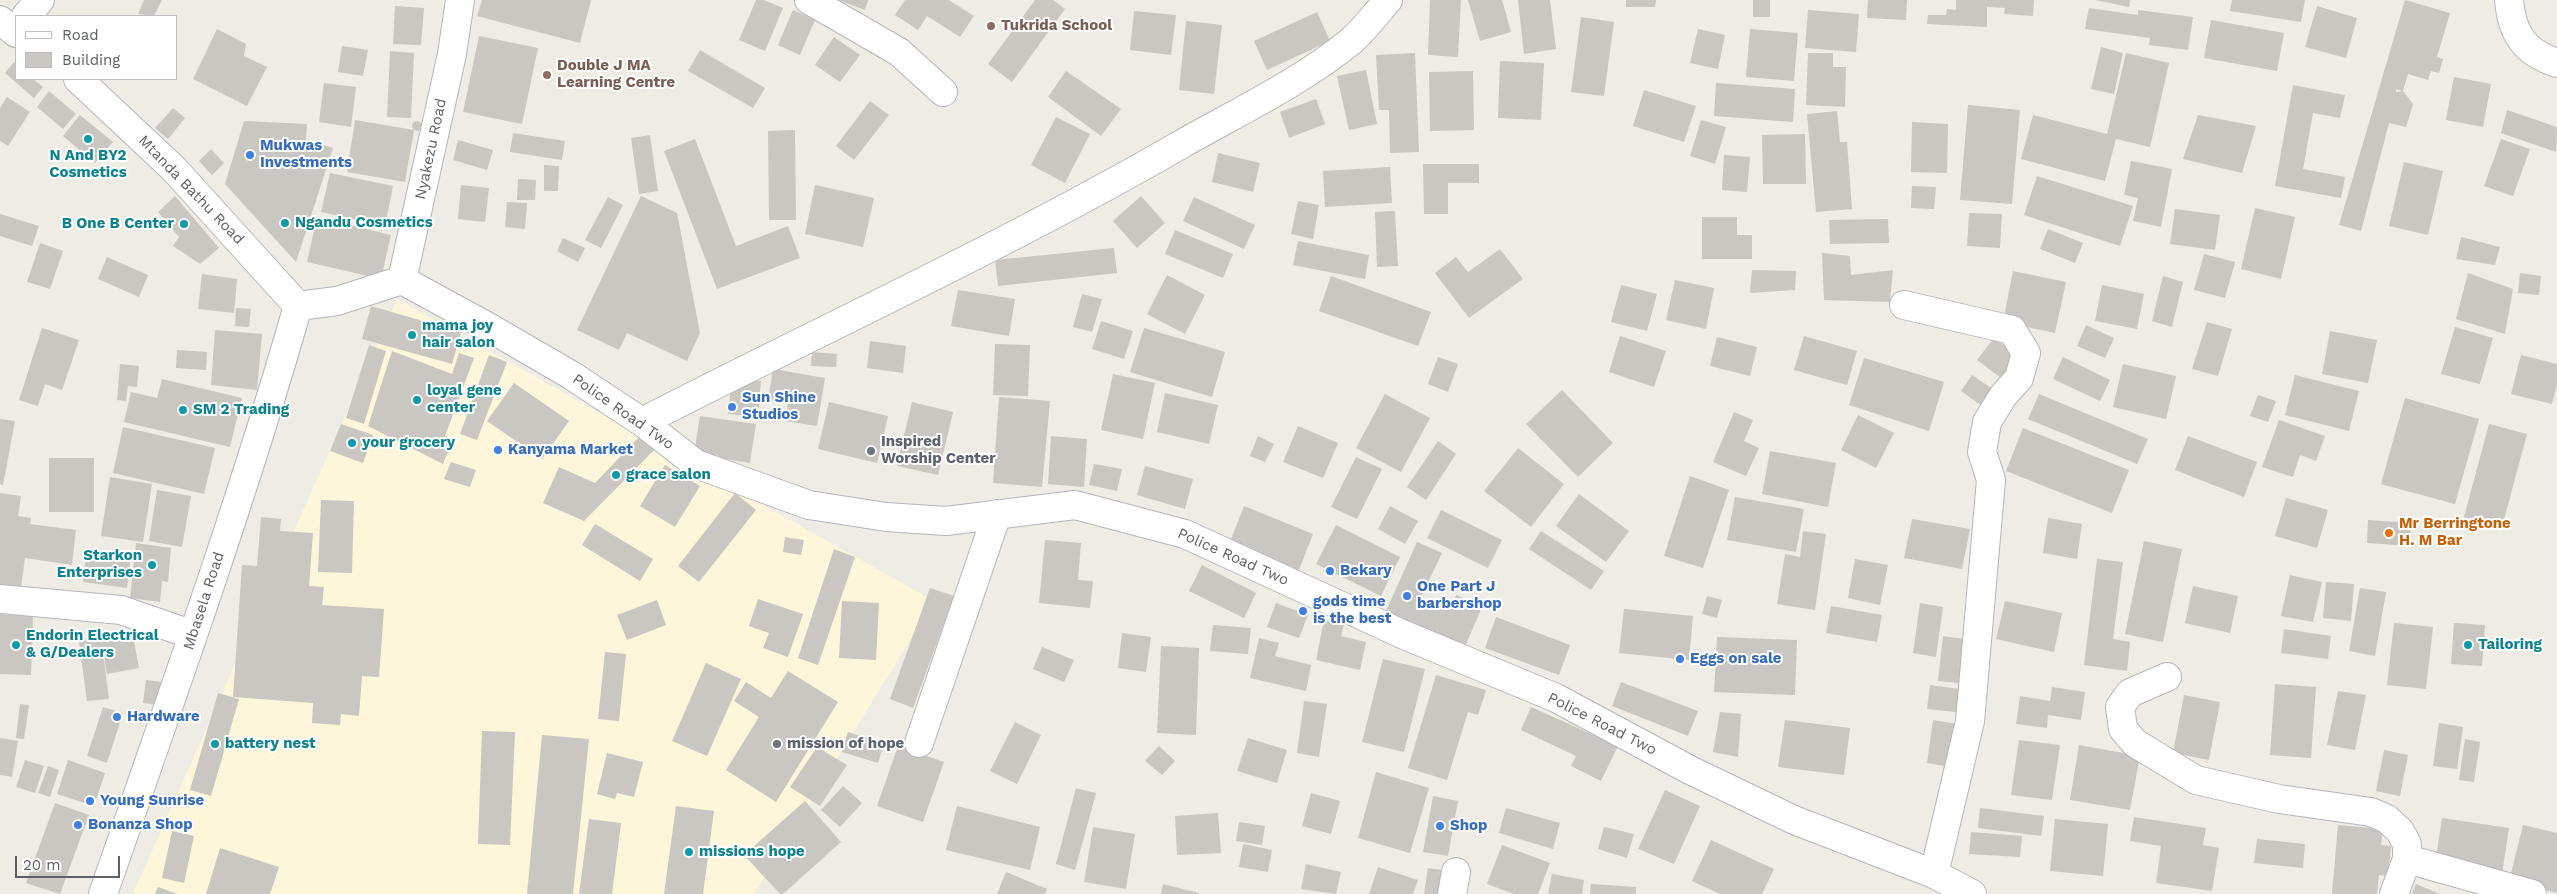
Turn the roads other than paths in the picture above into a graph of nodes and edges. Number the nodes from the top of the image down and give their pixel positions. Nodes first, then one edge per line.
1 (40, 0) edge
2 (460, 0) edge
3 (809, 0) edge
4 (1388, 0) edge
5 (2509, 0) edge
6 (25, 15) edge
7 (2557, 63) edge
8 (79, 80) edge
9 (944, 92) dead end
10 (402, 280) junction
11 (1904, 305) dead end
12 (298, 306) junction
13 (642, 422) junction
14 (997, 514) junction
15 (0, 599) edge
16 (193, 634) junction
17 (2167, 677) dead end
18 (919, 743) dead end
19 (2407, 859) junction
20 (1934, 874) junction
21 (102, 894) edge
22 (1972, 894) edge
23 (2394, 894) edge
24 (2532, 894) edge

1 - 6 street
2 - 10 street, Nyakezu Road
3 - 9 street
4 - 13 street
5 - 7 street
8 - 12 street, Mtanda Bathu Road
10 - 12 street
10 - 13 street, Police Road Two
11 - 20 street
12 - 16 street, Mbasela Road
13 - 14 street, Police Road Two
14 - 18 street
14 - 20 street, Police Road Two
15 - 16 street
16 - 21 street, Mbasela Road
17 - 19 street
19 - 23 street
19 - 24 street
20 - 22 street, Police Road Two

